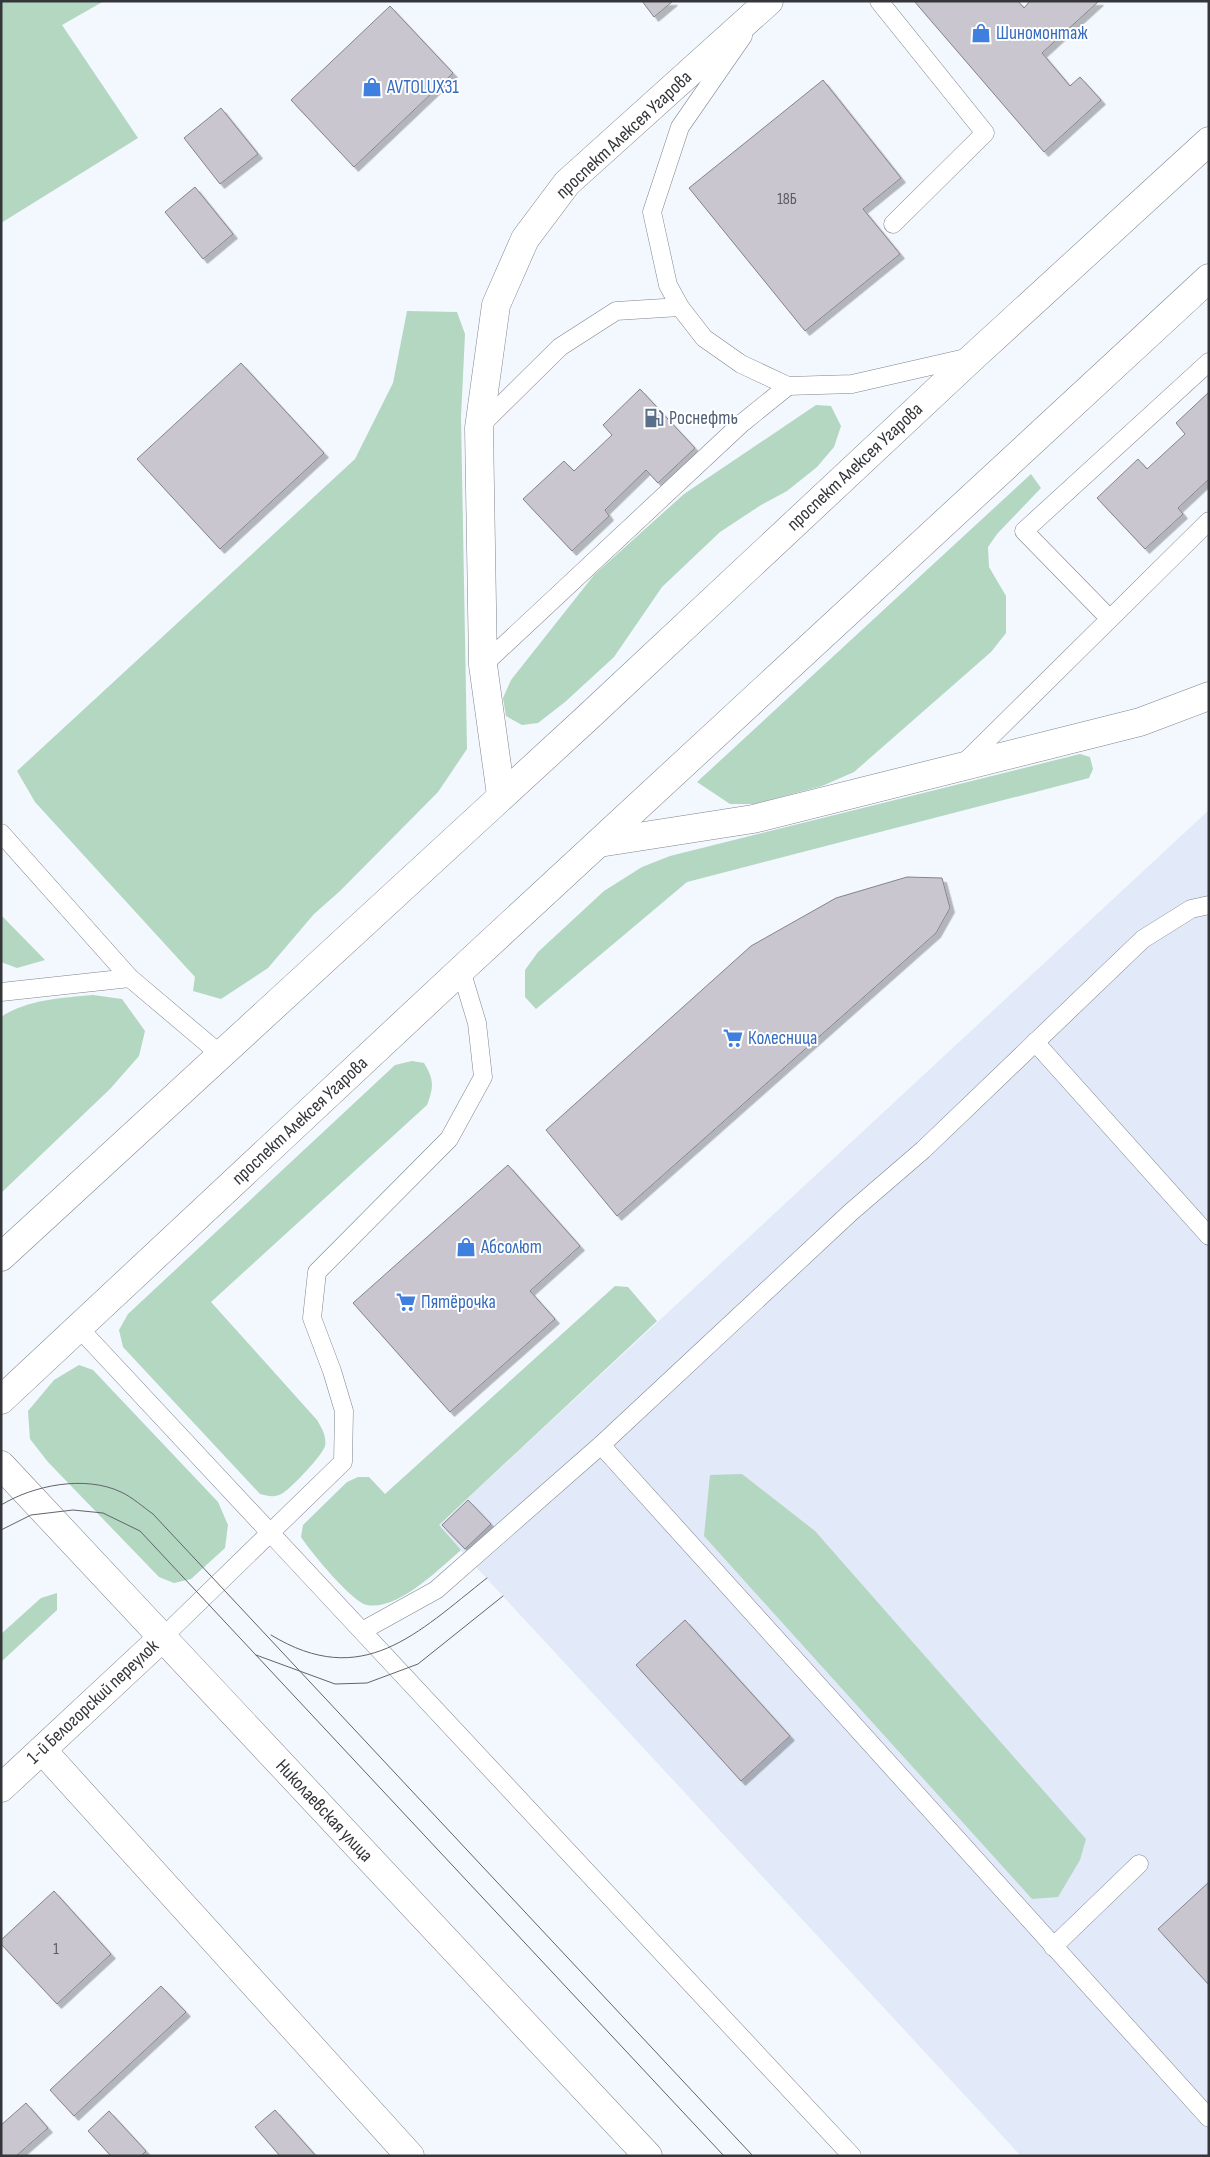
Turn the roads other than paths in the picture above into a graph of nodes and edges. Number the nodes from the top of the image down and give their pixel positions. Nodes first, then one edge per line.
1 (879, 1) edge
2 (767, 3) edge
3 (1209, 140) edge
4 (893, 224) dead end
5 (1209, 278) edge
6 (680, 307) junction
7 (973, 357) junction
8 (1209, 362) edge
9 (788, 386) junction
10 (479, 428) junction
11 (1209, 521) edge
12 (1109, 618) junction
13 (483, 665) junction
14 (1209, 696) edge
15 (960, 768) junction
16 (501, 795) junction
17 (1, 833) edge
18 (598, 842) junction
19 (1209, 905) edge
20 (461, 970) junction
21 (130, 978) junction
22 (1, 992) edge
23 (1034, 1042) junction
24 (220, 1054) junction
25 (1209, 1236) edge
26 (1, 1256) edge
27 (79, 1328) junction
28 (1, 1400) edge
29 (601, 1445) junction
30 (1, 1465) edge
31 (270, 1533) junction
32 (362, 1631) junction
33 (163, 1637) junction
34 (42, 1750) junction
35 (1, 1788) edge
36 (1139, 1864) dead end
37 (1053, 1947) junction
38 (1209, 2118) edge
39 (410, 2156) edge
40 (648, 2156) edge
41 (852, 2156) edge

1 - 4 lane
2 - 6 lane
2 - 10 main road, проспект Алексея Угарова
3 - 7 main road, проспект Алексея Угарова
5 - 18 main road, проспект Алексея Угарова
6 - 9 lane
6 - 10 lane
7 - 9 lane
7 - 16 main road, проспект Алексея Угарова
8 - 12 lane
9 - 13 lane
10 - 13 main road, проспект Алексея Угарова
11 - 12 lane
12 - 15 lane
13 - 16 main road, проспект Алексея Угарова
14 - 15 main road
15 - 18 main road
16 - 24 main road, проспект Алексея Угарова
17 - 21 lane
18 - 20 main road, проспект Алексея Угарова
19 - 23 lane
20 - 27 main road, проспект Алексея Угарова
20 - 31 lane
21 - 22 lane
21 - 24 lane
23 - 25 lane
23 - 29 lane
24 - 26 main road, проспект Алексея Угарова
27 - 28 main road, проспект Алексея Угарова
27 - 31 lane
29 - 32 lane
29 - 37 lane
30 - 33 main road, Николаевская улица
31 - 32 lane
31 - 33 lane
32 - 41 lane
33 - 34 main road, 1-й Белогорский переулок
33 - 40 main road, Николаевская улица
34 - 35 main road, 1-й Белогорский переулок
34 - 39 main road
36 - 37 lane
37 - 38 lane

